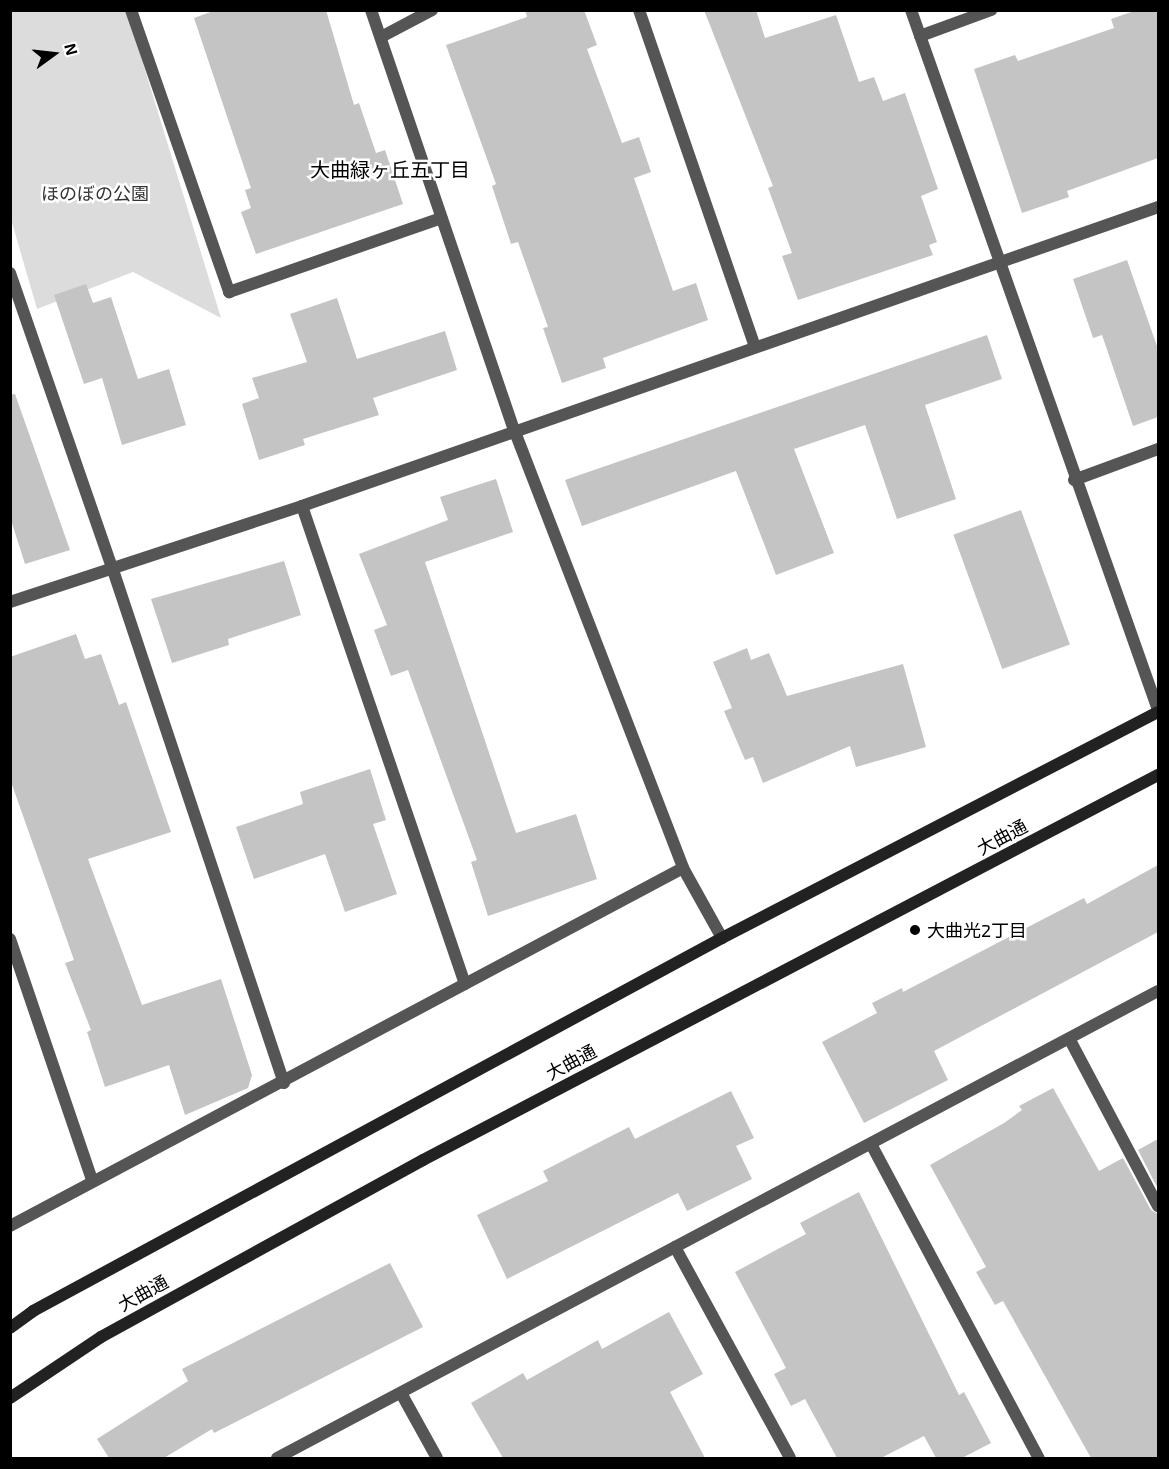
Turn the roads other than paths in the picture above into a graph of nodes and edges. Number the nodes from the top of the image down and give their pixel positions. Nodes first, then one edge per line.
1 (131, 10) edge
2 (371, 10) edge
3 (432, 10) edge
4 (639, 10) edge
5 (911, 10) edge
6 (991, 10) edge
7 (381, 36) junction
8 (920, 36) junction
9 (1158, 207) edge
10 (441, 218) junction
11 (1003, 263) junction
12 (10, 273) edge
13 (755, 347) junction
14 (515, 432) junction
15 (1158, 449) edge
16 (1074, 480) junction
17 (302, 506) junction
18 (112, 567) junction
19 (10, 602) edge
20 (1158, 711) edge
21 (1158, 775) edge
22 (683, 868) junction
23 (722, 938) junction
24 (10, 939) edge
25 (465, 984) junction
26 (1158, 991) edge
27 (1070, 1040) junction
28 (284, 1083) junction
29 (871, 1144) junction
30 (92, 1180) junction
31 (1158, 1206) edge
32 (10, 1226) edge
33 (675, 1247) junction
34 (10, 1328) edge
35 (401, 1394) junction
36 (10, 1398) edge
37 (277, 1458) edge
38 (437, 1458) edge
39 (790, 1458) edge
40 (1039, 1458) edge

1 - 10 street
2 - 7 street
3 - 7 street
4 - 13 street
5 - 8 street
6 - 8 street
7 - 10 street
8 - 11 street
9 - 11 street
10 - 14 street
11 - 13 street
11 - 16 street
12 - 18 street
13 - 14 street
14 - 17 street
14 - 22 street
15 - 16 street
16 - 20 street
17 - 18 street
17 - 25 street
18 - 19 street
18 - 28 street
20 - 23 street, 大曲通
21 - 36 street, 大曲通
22 - 23 street
22 - 25 street
23 - 34 street, 大曲通
24 - 30 street
25 - 28 street
26 - 27 street
27 - 29 street
27 - 31 street
28 - 30 street
29 - 33 street
29 - 40 street
30 - 32 street
33 - 35 street
33 - 39 street
35 - 37 street
35 - 38 street

